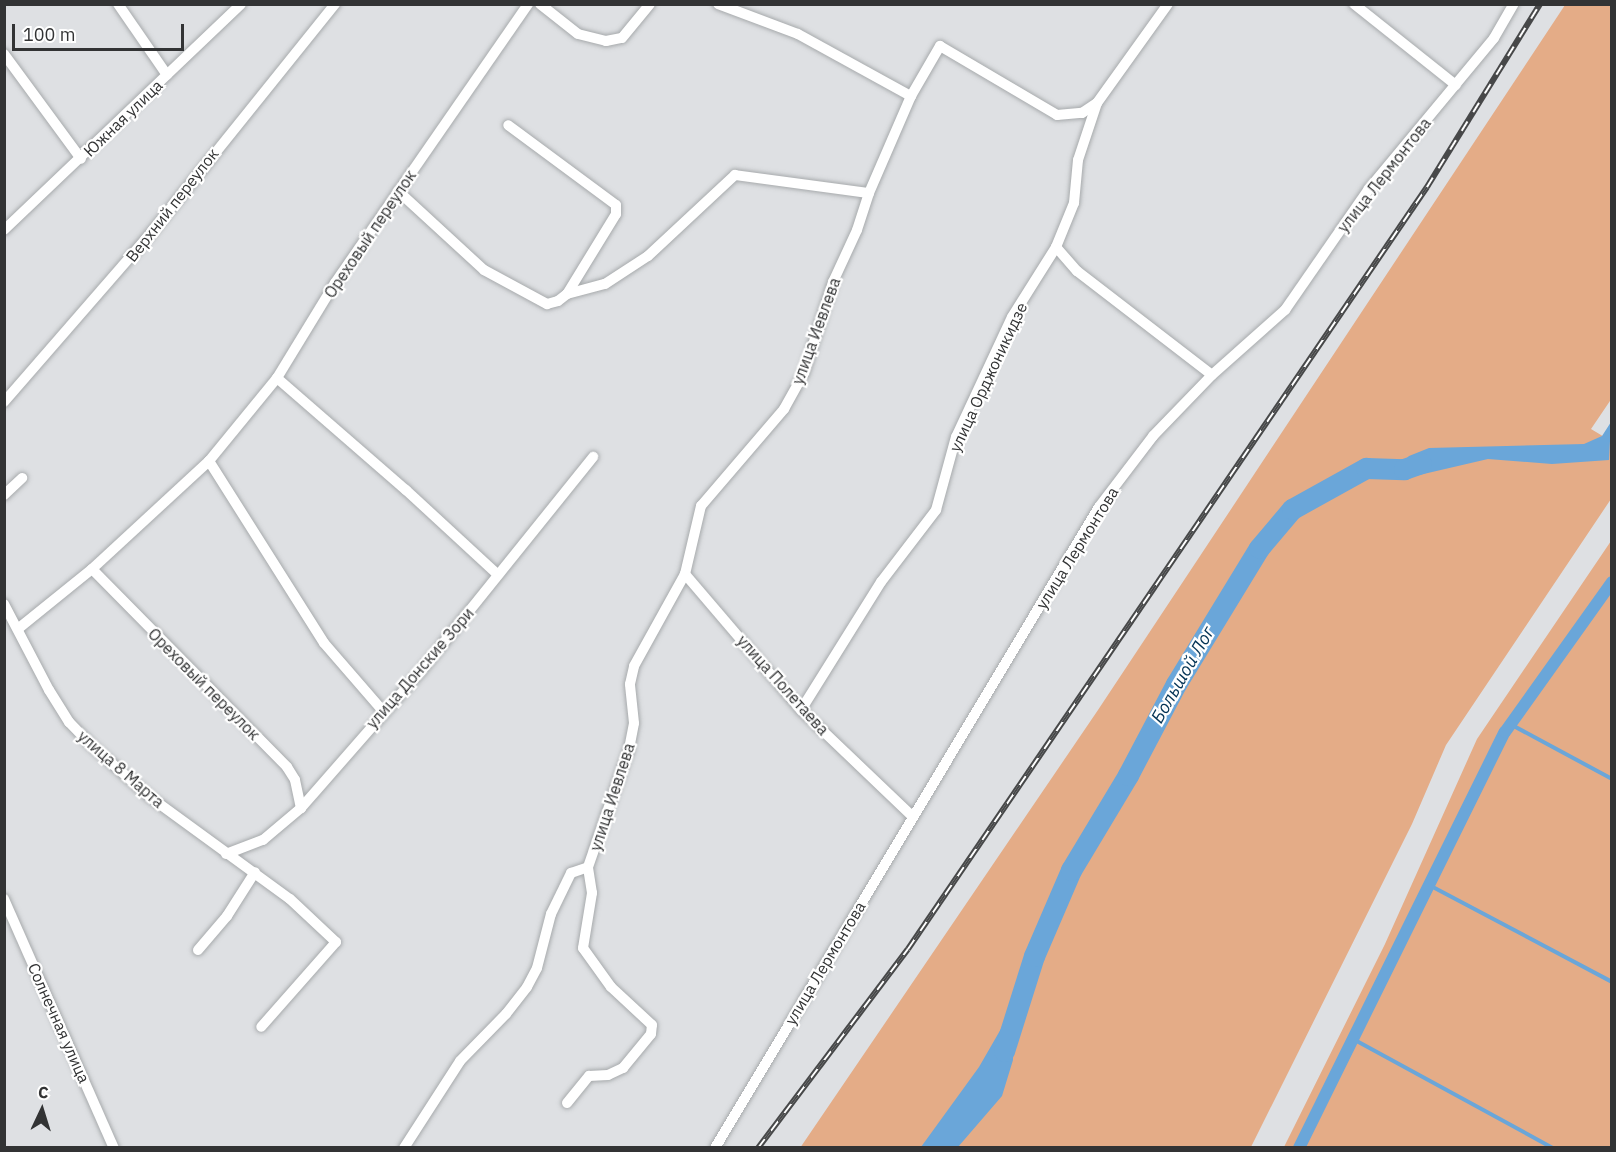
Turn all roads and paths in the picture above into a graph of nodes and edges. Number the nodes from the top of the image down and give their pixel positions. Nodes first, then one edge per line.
1 (118, 4) edge
2 (241, 4) edge
3 (335, 4) edge
4 (528, 4) edge
5 (540, 4) edge
6 (650, 4) edge
7 (718, 4) edge
8 (1168, 4) edge
9 (1353, 4) edge
10 (1514, 4) edge
11 (4, 54) edge
12 (167, 75) junction
13 (1456, 85) junction
14 (911, 96) junction
15 (1097, 103) junction
16 (508, 125) dead end
17 (81, 159) junction
18 (398, 191) junction
19 (869, 193) junction
20 (4, 230) edge
21 (1056, 247) junction
22 (567, 294) junction
23 (1212, 375) junction
24 (277, 378) junction
25 (4, 402) edge
26 (592, 458) dead end
27 (208, 460) junction
28 (22, 478) dead end
29 (4, 495) edge
30 (92, 569) junction
31 (685, 574) junction
32 (498, 575) junction
33 (4, 604) edge
34 (19, 628) junction
35 (801, 710) junction
36 (383, 711) junction
37 (301, 808) junction
38 (912, 816) junction
39 (226, 854) junction
40 (588, 867) junction
41 (255, 872) junction
42 (4, 899) edge
43 (198, 950) dead end
44 (261, 1027) dead end
45 (567, 1102) dead end
46 (114, 1148) edge
47 (404, 1148) edge
48 (715, 1148) edge

1 - 12 street
2 - 12 street, Южная улица
3 - 25 street, Верхний переулок
4 - 18 street, Ореховый переулок
5 - 6 street
7 - 14 street
8 - 15 street, улица Орджоникидзе
9 - 13 street
10 - 13 street, улица Лермонтова
11 - 17 street
12 - 17 street, Южная улица
13 - 23 street, улица Лермонтова
14 - 15 street, улица Иевлева
14 - 19 street, улица Иевлева
15 - 21 street, улица Орджоникидзе
16 - 22 street
17 - 20 street, Южная улица
18 - 22 street
18 - 24 street, Ореховый переулок
19 - 22 street
19 - 31 street, улица Иевлева
21 - 23 street
21 - 35 street, улица Орджоникидзе
23 - 38 street, улица Лермонтова
24 - 27 street, Ореховый переулок
24 - 32 street
26 - 32 street, улица Донские Зори
27 - 30 street, Ореховый переулок
27 - 36 street
28 - 29 street
30 - 34 street, Ореховый переулок
30 - 37 street, Ореховый переулок
31 - 35 street, улица Полетаева
31 - 40 street, улица Иевлева
32 - 36 street, улица Донские Зори
33 - 34 street, улица 8 Марта
34 - 39 street, улица 8 Марта
35 - 38 street, улица Полетаева
36 - 37 street, улица Донские Зори
37 - 39 street, улица Донские Зори
38 - 48 street, улица Лермонтова
39 - 41 street, улица 8 Марта
40 - 45 street
40 - 47 street, улица Иевлева
41 - 43 street
41 - 44 street, улица 8 Марта
42 - 46 street, Солнечная улица

